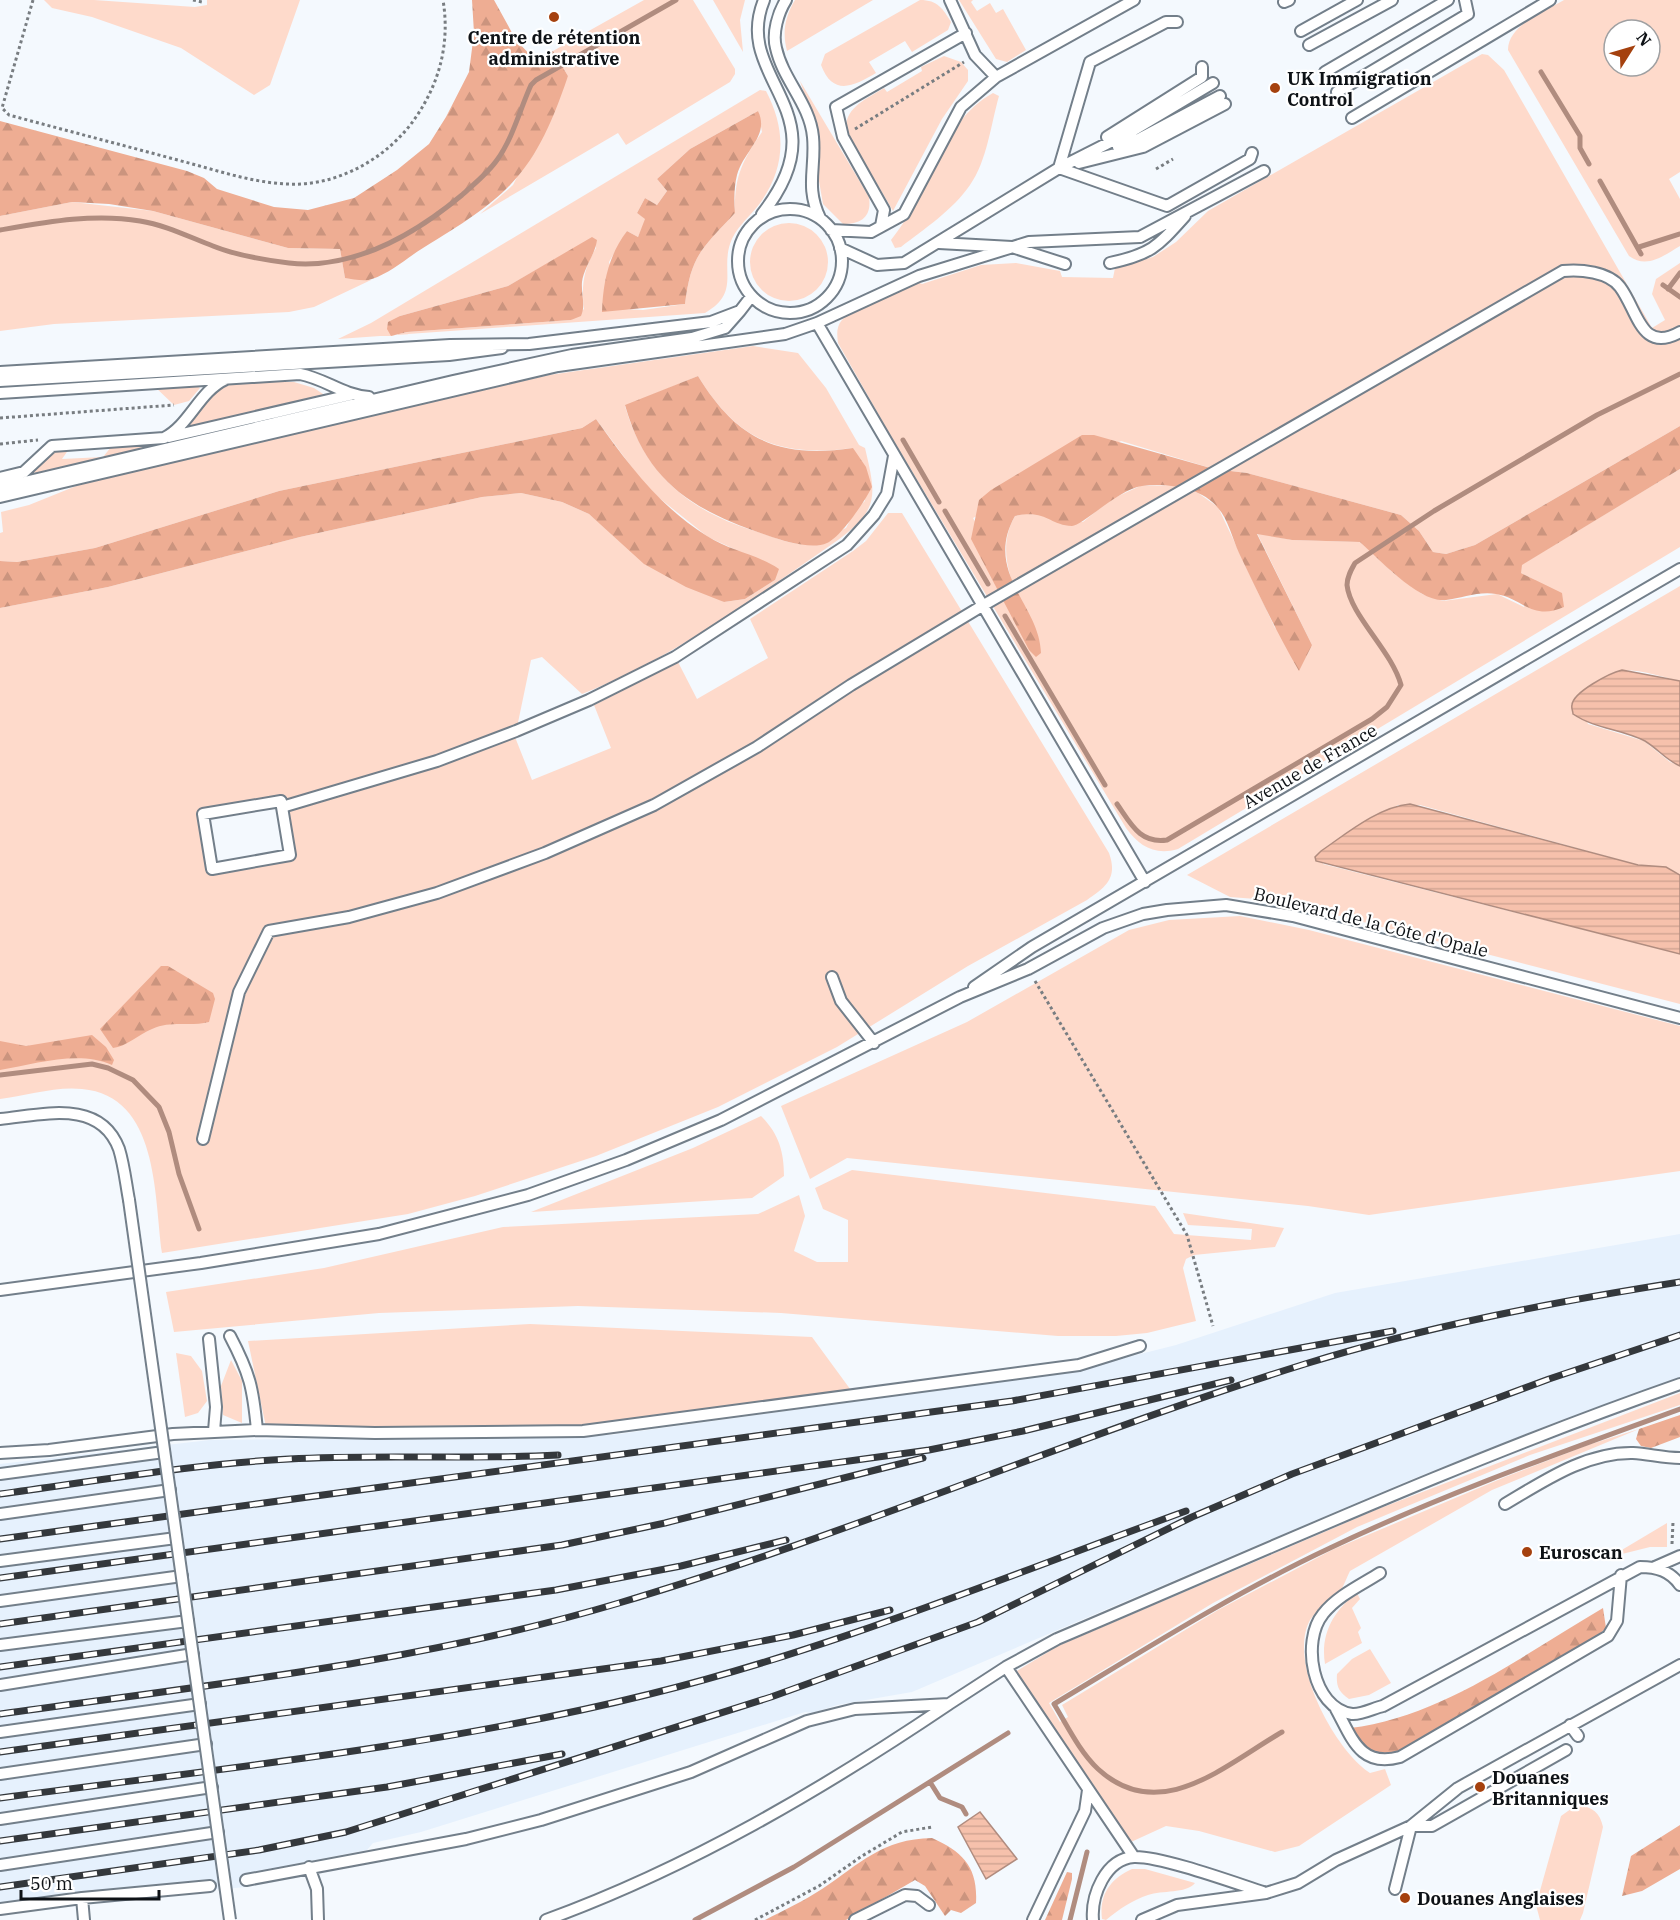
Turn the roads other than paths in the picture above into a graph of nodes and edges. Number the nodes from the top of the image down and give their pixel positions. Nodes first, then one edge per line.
1 (764, 0) edge
2 (786, 0) edge
3 (950, 0) edge
4 (1134, 0) edge
5 (1357, 0) edge
6 (1392, 0) edge
7 (1448, 0) edge
8 (1465, 0) edge
9 (1550, 0) edge
10 (1177, 22) dead end
11 (1301, 32) dead end
12 (966, 33) junction
13 (1309, 45) dead end
14 (1202, 67) dead end
15 (1325, 72) dead end
16 (996, 77) junction
17 (1213, 83) dead end
18 (1337, 92) dead end
19 (1223, 100) dead end
20 (1352, 118) dead end
21 (1252, 153) dead end
22 (1059, 168) junction
23 (1264, 171) dead end
24 (1189, 211) junction
25 (820, 218) junction
26 (758, 219) junction
27 (881, 226) junction
28 (831, 230) junction
29 (938, 243) junction
30 (1012, 247) junction
31 (840, 248) junction
32 (1110, 263) dead end
33 (1065, 264) dead end
34 (750, 298) junction
35 (740, 311) junction
36 (817, 323) junction
37 (1680, 332) edge
38 (692, 342) junction
39 (529, 344) junction
40 (627, 347) junction
41 (653, 348) junction
42 (607, 360) junction
43 (0, 372) edge
44 (226, 379) junction
45 (0, 381) edge
46 (0, 393) edge
47 (350, 395) junction
48 (377, 398) junction
49 (164, 438) junction
50 (894, 456) junction
51 (0, 478) edge
52 (0, 488) edge
53 (0, 497) edge
54 (1680, 569) edge
55 (982, 606) junction
56 (282, 807) junction
57 (1145, 882) junction
58 (832, 977) dead end
59 (960, 997) junction
60 (1680, 1018) edge
61 (874, 1043) junction
62 (0, 1119) edge
63 (203, 1139) dead end
64 (0, 1290) edge
65 (230, 1336) dead end
66 (208, 1339) dead end
67 (1140, 1346) dead end
68 (1680, 1384) edge
69 (257, 1430) junction
70 (214, 1431) junction
71 (164, 1452) junction
72 (0, 1454) edge
73 (1680, 1458) edge
74 (0, 1474) edge
75 (170, 1490) junction
76 (1505, 1504) dead end
77 (0, 1514) edge
78 (176, 1538) junction
79 (1680, 1556) edge
80 (0, 1561) edge
81 (1655, 1567) junction
82 (1380, 1574) dead end
83 (1621, 1575) junction
84 (182, 1576) junction
85 (1680, 1585) edge
86 (0, 1601) edge
87 (188, 1621) junction
88 (0, 1645) edge
89 (193, 1654) junction
90 (1680, 1658) edge
91 (1006, 1667) junction
92 (1675, 1667) edge
93 (0, 1685) edge
94 (200, 1704) junction
95 (949, 1704) junction
96 (1336, 1709) junction
97 (1570, 1725) junction
98 (0, 1732) edge
99 (1578, 1736) dead end
100 (206, 1744) junction
101 (1566, 1750) dead end
102 (0, 1774) edge
103 (212, 1787) junction
104 (1088, 1790) junction
105 (0, 1819) edge
106 (1411, 1826) junction
107 (218, 1832) junction
108 (1134, 1857) junction
109 (0, 1865) edge
110 (309, 1868) junction
111 (246, 1880) dead end
112 (210, 1886) dead end
113 (1395, 1889) dead end
114 (1266, 1893) junction
115 (82, 1898) junction
116 (929, 1905) dead end
117 (0, 1909) edge
118 (84, 1920) edge
119 (230, 1920) edge
120 (318, 1920) edge
121 (546, 1920) edge
122 (855, 1920) edge
123 (1033, 1920) edge
124 (1093, 1920) edge
125 (1142, 1920) edge

1 - 26 lane
2 - 25 lane
3 - 12 lane
4 - 16 lane
5 - 11 lane
6 - 13 lane
7 - 15 lane
8 - 18 lane
9 - 20 lane
10 - 22 lane
12 - 16 lane
12 - 27 lane
14 - 22 lane
16 - 27 lane
17 - 22 lane
19 - 22 lane
21 - 22 lane
22 - 29 lane
23 - 24 lane
24 - 30 lane
24 - 32 lane
25 - 26 lane
25 - 28 lane
26 - 34 lane
27 - 28 lane
28 - 31 lane
29 - 30 lane
29 - 31 lane
30 - 33 lane
30 - 36 lane
31 - 34 lane
34 - 35 lane
35 - 38 lane
35 - 39 lane
36 - 38 lane
36 - 50 lane
37 - 55 lane
38 - 40 lane
38 - 41 lane
38 - 42 lane
39 - 43 lane
39 - 45 lane
40 - 41 lane
40 - 48 lane
41 - 42 lane
42 - 53 lane
44 - 46 lane
44 - 47 lane
44 - 49 lane
47 - 48 lane
47 - 49 lane
48 - 52 lane
49 - 51 lane
50 - 55 lane
50 - 56 lane
54 - 57 lane, Avenue de France
55 - 57 lane
55 - 63 lane
56 - 56 lane
57 - 59 lane, Avenue de France
58 - 61 lane
59 - 60 lane, Boulevard de la Côte d'Opale
59 - 61 lane
61 - 64 lane
62 - 71 lane, bridge
65 - 69 lane
66 - 70 lane
67 - 69 lane
68 - 91 lane
69 - 70 lane
70 - 72 lane
71 - 74 lane
71 - 75 lane, bridge
73 - 76 lane
75 - 77 lane
75 - 78 lane, bridge
78 - 80 lane
78 - 84 lane, bridge
79 - 81 lane
81 - 83 lane
81 - 85 lane
82 - 96 lane
83 - 96 lane
83 - 96 lane
84 - 86 lane
84 - 87 lane, bridge
87 - 88 lane
87 - 89 lane, bridge
89 - 93 lane
89 - 94 lane, bridge
90 - 92 lane
91 - 95 lane
91 - 104 lane
92 - 97 lane
94 - 98 lane
94 - 100 lane, bridge
95 - 110 lane
95 - 121 lane
97 - 99 lane
97 - 106 lane
100 - 102 lane
100 - 103 lane, bridge
101 - 106 lane
103 - 105 lane
103 - 107 lane, bridge
104 - 108 lane
104 - 123 lane
106 - 113 lane
106 - 114 lane
107 - 109 lane
107 - 119 lane, bridge
108 - 114 lane
108 - 124 lane
110 - 111 lane
110 - 120 lane
112 - 115 lane
114 - 125 lane
115 - 117 lane
115 - 118 lane
116 - 122 lane

